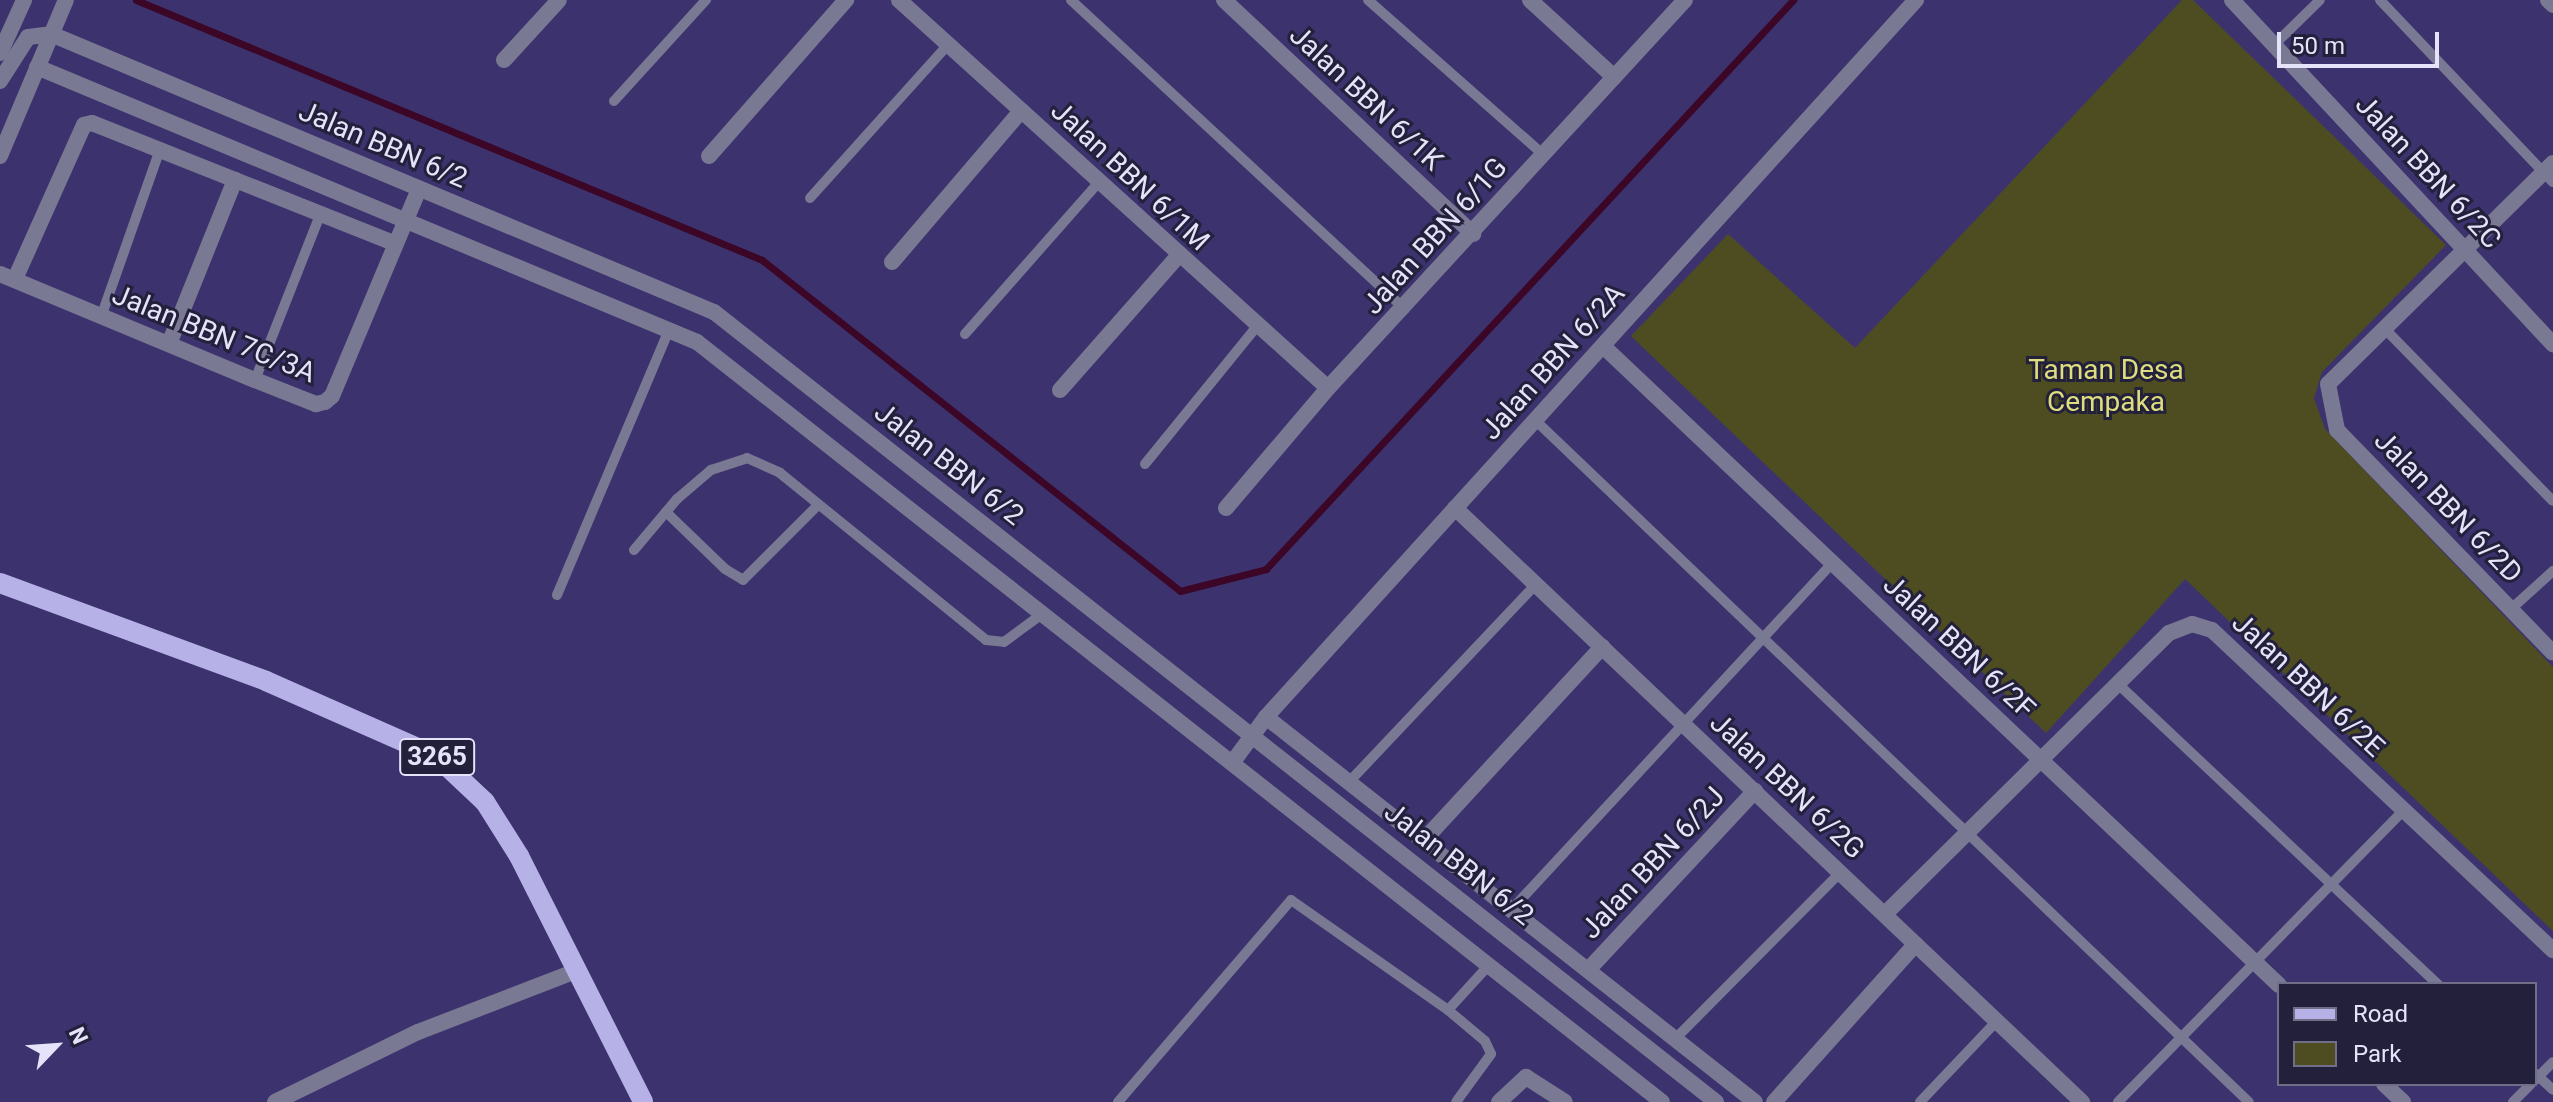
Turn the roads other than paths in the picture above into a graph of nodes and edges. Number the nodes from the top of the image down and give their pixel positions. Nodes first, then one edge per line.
1 (24, 0) edge
2 (66, 0) edge
3 (559, 0) edge
4 (706, 0) edge
5 (846, 0) edge
6 (899, 0) edge
7 (1071, 0) edge
8 (1224, 0) edge
9 (1368, 0) edge
10 (1530, 0) edge
11 (1685, 0) edge
12 (1916, 0) edge
13 (2232, 0) edge
14 (2320, 0) edge
15 (2380, 0) edge
16 (2548, 0) edge
17 (2553, 5) edge
18 (51, 34) junction
19 (948, 45) junction
20 (2274, 45) junction
21 (0, 53) edge
22 (504, 60) dead end
23 (37, 67) junction
24 (1614, 77) junction
25 (0, 81) edge
26 (614, 101) dead end
27 (1021, 111) junction
28 (159, 152) junction
29 (1544, 155) junction
30 (0, 156) edge
31 (709, 156) dead end
32 (2550, 172) edge
33 (235, 180) junction
34 (1099, 182) junction
35 (419, 189) junction
36 (810, 198) dead end
37 (320, 215) junction
38 (408, 220) junction
39 (1473, 234) junction
40 (394, 243) junction
41 (2465, 249) junction
42 (1178, 256) junction
43 (892, 262) dead end
44 (8, 276) edge
45 (1405, 309) junction
46 (101, 317) junction
47 (1257, 326) junction
48 (2385, 329) junction
49 (669, 330) junction
50 (965, 334) dead end
51 (169, 344) junction
52 (2553, 344) edge
53 (1603, 346) junction
54 (255, 380) junction
55 (1328, 388) junction
56 (1060, 390) dead end
57 (1535, 420) junction
58 (1145, 464) dead end
59 (2553, 501) edge
60 (817, 506) junction
61 (1226, 508) dead end
62 (1455, 508) junction
63 (666, 512) junction
64 (634, 550) dead end
65 (1832, 563) junction
66 (2553, 571) edge
67 (0, 583) edge
68 (1536, 584) junction
69 (557, 595) dead end
70 (2511, 609) junction
71 (1042, 614) junction
72 (1762, 636) junction
73 (1602, 647) junction
74 (2553, 653) edge
75 (2118, 684) junction
76 (1266, 717) junction
77 (1682, 722) junction
78 (1252, 736) junction
79 (2041, 760) junction
80 (1232, 763) junction
81 (1349, 782) junction
82 (1755, 791) junction
83 (2404, 810) junction
84 (1968, 832) junction
85 (1424, 840) junction
86 (1841, 872) junction
87 (2331, 886) junction
88 (1512, 909) junction
89 (1885, 914) junction
90 (1916, 944) junction
91 (2553, 950) edge
92 (2256, 963) junction
93 (1490, 964) junction
94 (1588, 970) junction
95 (576, 971) junction
96 (2436, 982) edge
97 (2277, 983) edge
98 (1448, 1010) junction
99 (1997, 1021) junction
100 (2182, 1038) junction
101 (1675, 1039) junction
102 (2553, 1062) edge
103 (2537, 1076) edge
104 (2386, 1086) edge
105 (2528, 1086) edge
106 (2073, 1099) edge
107 (275, 1102) edge
108 (643, 1102) edge
109 (1118, 1102) edge
110 (1456, 1102) edge
111 (1499, 1102) edge
112 (1565, 1102) edge
113 (1662, 1102) edge
114 (1716, 1102) edge
115 (1755, 1102) edge
116 (1774, 1102) edge
117 (1920, 1102) edge
118 (2118, 1102) edge
119 (2249, 1102) edge
120 (2403, 1102) edge
121 (2513, 1102) edge

1 - 21 street
2 - 18 street
3 - 22 street
4 - 26 lane
5 - 31 street
6 - 19 street, Jalan BBN 6/1M
7 - 45 lane
8 - 39 street, Jalan BBN 6/1K
9 - 29 lane
10 - 24 street
11 - 24 street, Jalan BBN 6/1G
12 - 53 street, Jalan BBN 6/2A
13 - 20 street, Jalan BBN 6/2C
14 - 20 lane
15 - 32 lane
16 - 17 street
18 - 23 street
18 - 25 street
18 - 35 street, Jalan BBN 6/2
19 - 27 street, Jalan BBN 6/1M
19 - 36 lane
20 - 41 street, Jalan BBN 6/2C
23 - 30 street
23 - 38 street
24 - 29 street, Jalan BBN 6/1G
27 - 34 street, Jalan BBN 6/1M
27 - 43 street
28 - 33 street
28 - 44 street
28 - 46 lane
29 - 39 street, Jalan BBN 6/1G
32 - 41 street
33 - 37 street
33 - 51 street
34 - 42 street, Jalan BBN 6/1M
34 - 50 lane
35 - 38 street, Jalan BBN 7C/3A
35 - 78 street, Jalan BBN 6/2
37 - 40 street
37 - 54 lane
38 - 40 street, Jalan BBN 7C/3A
38 - 49 street
39 - 45 street, Jalan BBN 6/1G
40 - 54 street, Jalan BBN 7C/3A
41 - 48 street
41 - 52 street, Jalan BBN 6/2C
42 - 47 street, Jalan BBN 6/1M
42 - 56 street
44 - 46 street, Jalan BBN 7C/3A
45 - 55 street, Jalan BBN 6/1G
46 - 51 street, Jalan BBN 7C/3A
47 - 55 street, Jalan BBN 6/1M
47 - 58 lane
48 - 59 lane
48 - 70 street, Jalan BBN 6/2D
49 - 69 lane
49 - 71 street
51 - 54 street, Jalan BBN 7C/3A
53 - 57 street, Jalan BBN 6/2A
53 - 65 street, Jalan BBN 6/2F
55 - 61 street, Jalan BBN 6/1G
57 - 62 street, Jalan BBN 6/2A
57 - 72 lane
60 - 63 lane
60 - 63 lane
60 - 71 lane
62 - 68 street, Jalan BBN 6/2G
62 - 76 street, Jalan BBN 6/2A
63 - 64 lane
65 - 72 lane
65 - 79 street, Jalan BBN 6/2F
66 - 70 lane
67 - 95 main road, 3265
68 - 73 street, Jalan BBN 6/2G
68 - 81 lane
70 - 74 street, Jalan BBN 6/2D
71 - 80 street
72 - 77 lane
72 - 84 lane
73 - 77 street, Jalan BBN 6/2G
73 - 85 street
75 - 79 street, Jalan BBN 6/2E
75 - 83 street, Jalan BBN 6/2E
75 - 87 lane
76 - 78 street, Jalan BBN 6/2A
76 - 81 street
77 - 82 street, Jalan BBN 6/2G
77 - 88 lane
78 - 80 street, Jalan BBN 6/2A
78 - 114 street, Jalan BBN 6/2
79 - 84 street, Jalan BBN 6/2E
79 - 92 street, Jalan BBN 6/2F
80 - 93 street
81 - 85 street
82 - 86 street, Jalan BBN 6/2G
82 - 94 street, Jalan BBN 6/2J
83 - 87 lane
83 - 91 street, Jalan BBN 6/2E
84 - 89 street, Jalan BBN 6/2E
84 - 100 lane
85 - 88 street
86 - 89 street, Jalan BBN 6/2G
86 - 101 lane
87 - 92 lane
87 - 96 lane
88 - 94 street
89 - 90 street, Jalan BBN 6/2G
90 - 99 street, Jalan BBN 6/2G
90 - 116 street
92 - 97 street, Jalan BBN 6/2F
92 - 100 lane
93 - 98 lane
93 - 113 street
94 - 101 street
95 - 107 street
95 - 108 main road, 3265
98 - 109 lane
98 - 110 lane
99 - 106 street, Jalan BBN 6/2G
99 - 117 lane
100 - 118 lane
100 - 119 lane
101 - 115 street
102 - 103 lane
104 - 120 street
105 - 121 lane
111 - 112 street

